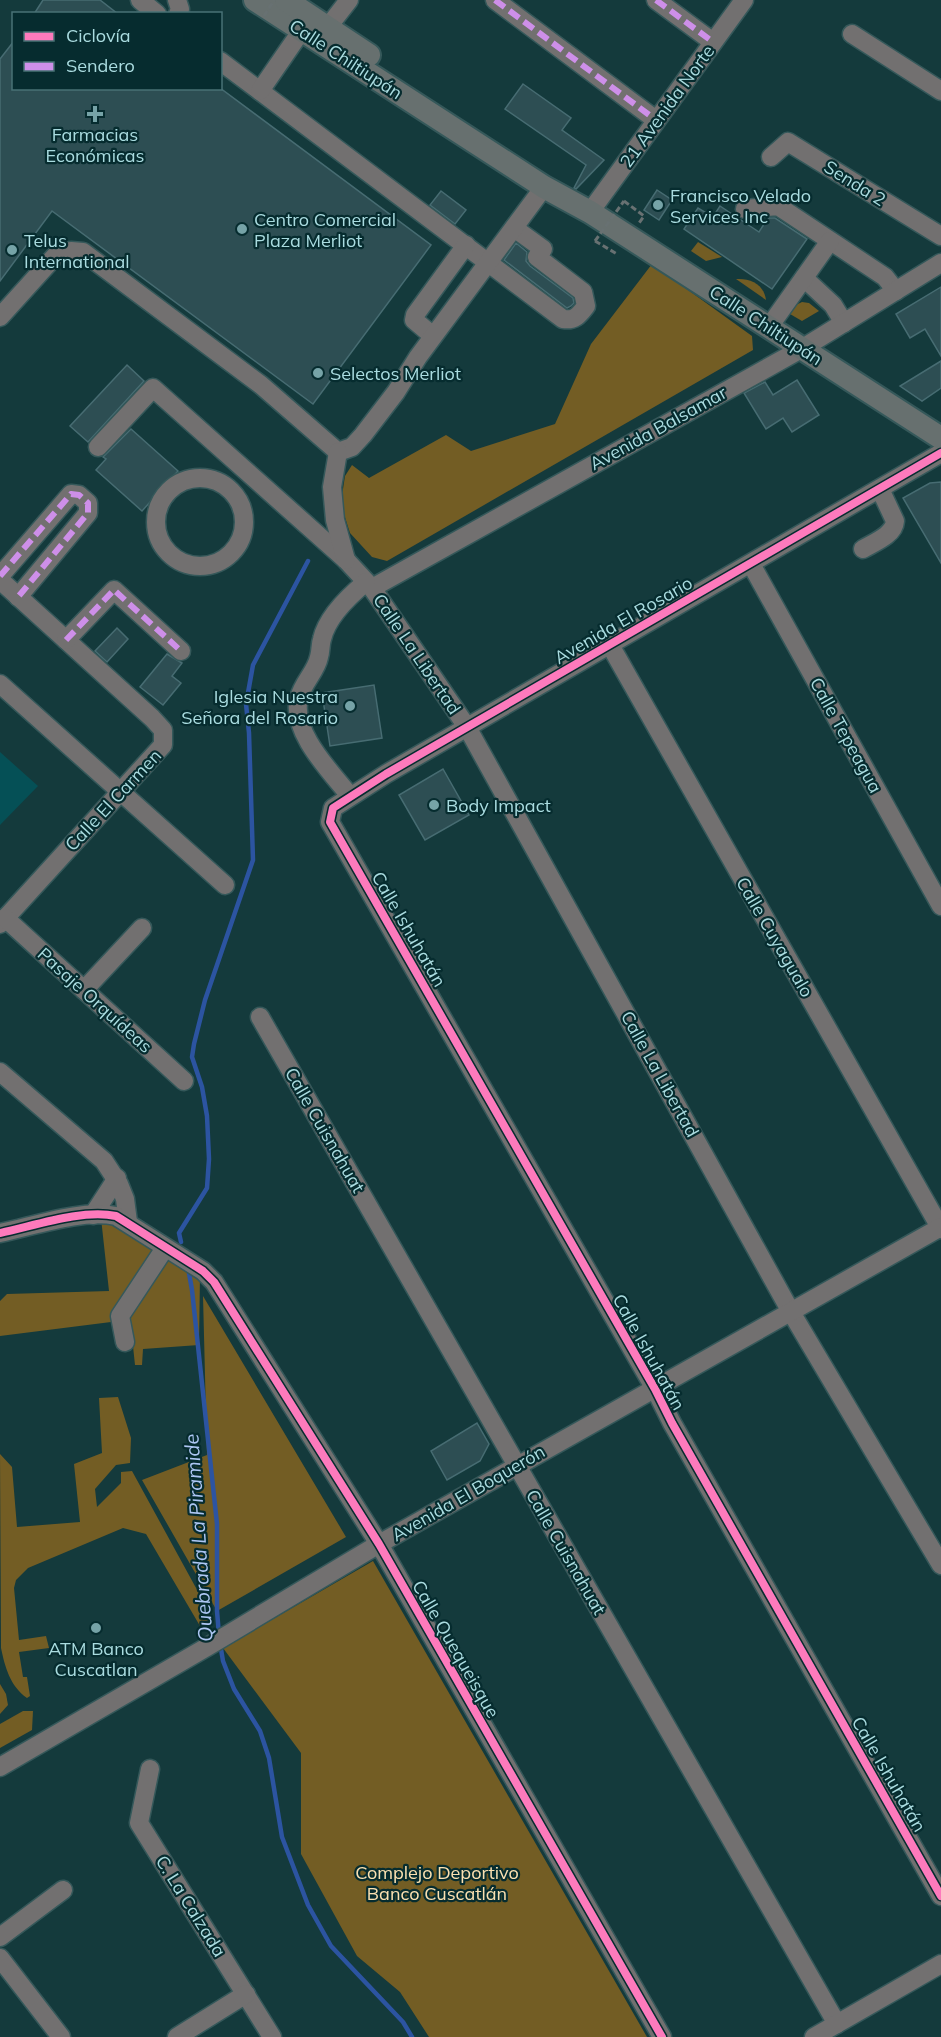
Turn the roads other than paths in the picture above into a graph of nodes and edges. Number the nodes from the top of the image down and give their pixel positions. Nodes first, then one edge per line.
1 (140, 0) edge
2 (286, 0) edge
3 (349, 0) edge
4 (495, 0) edge
5 (656, 0) edge
6 (744, 0) edge
7 (260, 8) edge
8 (155, 12) edge
9 (316, 33) junction
10 (852, 34) dead end
11 (713, 42) junction
12 (222, 62) edge
13 (260, 91) junction
14 (941, 91) edge
15 (656, 120) junction
16 (771, 157) dead end
17 (544, 188) junction
18 (745, 209) dead end
19 (590, 212) junction
20 (514, 228) junction
21 (941, 236) edge
22 (830, 241) junction
23 (466, 245) junction
24 (489, 262) junction
25 (941, 263) edge
26 (804, 278) junction
27 (896, 291) junction
28 (0, 317) edge
29 (844, 323) junction
30 (769, 327) junction
31 (433, 336) junction
32 (803, 348) junction
33 (941, 438) edge
34 (98, 447) dead end
35 (338, 452) junction
36 (941, 453) edge
37 (240, 468) junction
38 (225, 485) junction
39 (880, 489) junction
40 (863, 549) dead end
41 (346, 561) junction
42 (751, 564) junction
43 (0, 578) edge
44 (369, 585) junction
45 (18, 597) junction
46 (66, 640) junction
47 (610, 645) junction
48 (181, 651) dead end
49 (0, 684) edge
50 (467, 727) junction
51 (121, 790) junction
52 (350, 796) junction
53 (330, 822) joint
54 (225, 885) dead end
55 (941, 906) edge
56 (3, 921) edge
57 (142, 928) dead end
58 (84, 990) junction
59 (260, 1017) dead end
60 (0, 1072) edge
61 (184, 1081) dead end
62 (117, 1178) junction
63 (93, 1215) junction
64 (128, 1222) junction
65 (941, 1228) edge
66 (0, 1233) edge
67 (165, 1248) junction
68 (791, 1312) junction
69 (125, 1342) dead end
70 (654, 1389) junction
71 (517, 1465) junction
72 (379, 1544) junction
73 (941, 1565) edge
74 (0, 1767) edge
75 (150, 1769) dead end
76 (63, 1890) dead end
77 (941, 1896) edge
78 (0, 1937) edge
79 (0, 1958) edge
80 (941, 1964) edge
81 (246, 1994) junction
82 (837, 2024) junction
83 (61, 2037) edge
84 (177, 2037) edge
85 (272, 2037) edge
86 (662, 2037) edge
87 (814, 2037) edge

1 - 8 street
2 - 9 main road, Calle Chiltiupán
3 - 9 street
4 - 15 street
5 - 11 street
6 - 11 street, 21 Avenida Norte
7 - 9 main road, Calle Chiltiupán
9 - 13 street
9 - 17 main road, Calle Chiltiupán
9 - 19 main road, Calle Chiltiupán
10 - 14 street
11 - 15 street, 21 Avenida Norte
12 - 13 street
13 - 23 street
15 - 19 street, 21 Avenida Norte
16 - 21 street, Senda 2
17 - 19 main road, Calle Chiltiupán
17 - 20 street
18 - 22 street
19 - 30 main road, Calle Chiltiupán
20 - 24 street
20 - 24 street
22 - 26 street
22 - 27 street
23 - 24 street
23 - 31 street
24 - 31 street
25 - 27 street, Avenida Balsamar
26 - 29 street
26 - 30 street
27 - 29 street, Avenida Balsamar
28 - 35 street
29 - 32 street, Avenida Balsamar
30 - 32 main road, Calle Chiltiupán
31 - 35 street
32 - 33 main road, Calle Chiltiupán
32 - 44 street, Avenida Balsamar
34 - 37 street, Calle La Libertad
35 - 41 street
36 - 39 street, Avenida El Rosario
37 - 38 street
37 - 41 street, Calle La Libertad
38 - 38 street
39 - 40 street
39 - 42 street, Avenida El Rosario
41 - 44 street, Calle La Libertad
42 - 47 street, Avenida El Rosario
42 - 55 street, Calle Tepeagua
43 - 45 street, Calle El Carmen
43 - 45 street
44 - 50 street, Calle La Libertad
44 - 52 street, Avenida Balsamar
45 - 46 street, Calle El Carmen
46 - 48 street
46 - 51 street, Calle El Carmen
47 - 50 street, Avenida El Rosario
47 - 65 street, Calle Cuyagualo
49 - 51 street
50 - 52 street, Avenida El Rosario
50 - 68 street, Calle La Libertad
51 - 54 street
51 - 56 street, Calle El Carmen
52 - 53 street, Avenida El Rosario
53 - 70 street, Calle Ishuhatán
56 - 58 street, Pasaje Orquídeas
57 - 58 street
58 - 61 street, Pasaje Orquídeas
59 - 71 street, Calle Cuisnahuat
60 - 62 street
62 - 63 street
62 - 64 street
63 - 64 street
63 - 66 street
64 - 67 street, Calle Quequeisque
65 - 68 street, Avenida El Boquerón
67 - 69 street
67 - 72 street, Calle Quequeisque
68 - 70 street, Avenida El Boquerón
68 - 73 street, Calle La Libertad
70 - 71 street, Avenida El Boquerón
70 - 77 street, Calle Ishuhatán
71 - 72 street, Avenida El Boquerón
71 - 82 street, Calle Cuisnahuat
72 - 74 street, Avenida El Boquerón
72 - 86 street, Calle Quequeisque
75 - 81 street, C. La Calzada
76 - 78 street
79 - 83 street
80 - 82 street
81 - 84 street
81 - 85 street, C. La Calzada
82 - 87 street

